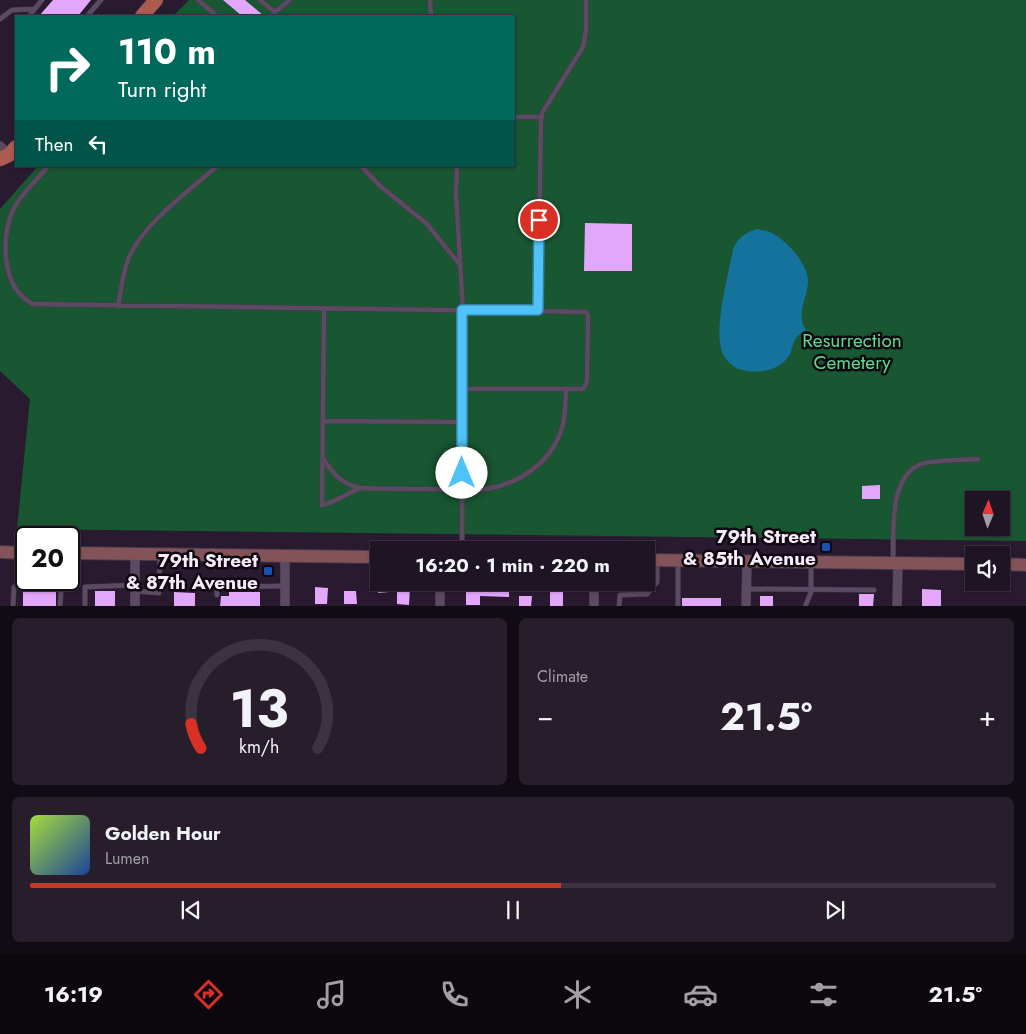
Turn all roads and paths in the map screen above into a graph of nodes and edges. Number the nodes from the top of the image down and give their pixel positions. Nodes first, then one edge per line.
1 (42, 0) edge
2 (101, 0) edge
3 (156, 0) edge
4 (198, 0) edge
5 (260, 0) edge
6 (290, 0) edge
7 (430, 0) edge
8 (586, 0) edge
9 (34, 9) junction
10 (273, 14) edge
11 (30, 15) edge
12 (88, 15) edge
13 (143, 15) edge
14 (216, 15) edge
15 (431, 15) edge
16 (0, 19) edge
17 (515, 117) edge
18 (542, 117) junction
19 (6, 152) edge
20 (47, 167) edge
21 (216, 167) edge
22 (363, 167) edge
23 (457, 167) edge
24 (0, 172) edge
25 (460, 265) junction
26 (118, 306) junction
27 (324, 308) junction
28 (462, 310) junction
29 (538, 310) junction
30 (463, 389) junction
31 (566, 390) junction
32 (323, 421) junction
33 (462, 422) junction
34 (323, 459) junction
35 (978, 459) dead end
36 (361, 488) junction
37 (462, 490) junction
38 (462, 541) edge
39 (0, 552) edge
40 (15, 553) edge
41 (80, 553) edge
42 (135, 554) junction
43 (160, 554) junction
44 (285, 556) junction
45 (370, 557) edge
46 (655, 560) edge
47 (678, 560) junction
48 (747, 561) junction
49 (811, 562) junction
50 (895, 563) junction
51 (965, 564) edge
52 (1010, 564) edge
53 (1026, 565) edge
54 (15, 586) edge
55 (285, 586) junction
56 (135, 588) junction
57 (746, 589) junction
58 (811, 589) junction
59 (874, 590) dead end
60 (60, 591) edge
61 (440, 591) edge
62 (594, 591) edge
63 (650, 591) edge
64 (217, 596) dead end
65 (13, 606) edge
66 (60, 606) edge
67 (84, 606) edge
68 (135, 606) edge
69 (284, 606) edge
70 (440, 606) edge
71 (594, 606) edge
72 (620, 606) edge
73 (678, 606) edge
74 (746, 606) edge
75 (806, 606) edge
76 (898, 606) edge

1 - 9 lane
2 - 12 lane
3 - 13 main road
4 - 14 lane
5 - 10 lane
6 - 10 lane
7 - 15 lane
8 - 18 lane
9 - 11 lane
9 - 16 lane
17 - 18 lane
18 - 29 lane
19 - 24 main road
20 - 26 lane
21 - 26 lane
22 - 25 lane
23 - 25 lane
25 - 28 lane
26 - 27 lane
27 - 28 lane
27 - 32 lane
28 - 29 lane
28 - 30 lane
29 - 31 lane
30 - 31 lane
30 - 33 lane
31 - 37 lane
32 - 33 lane
32 - 34 lane
33 - 37 lane
34 - 36 lane
34 - 36 lane
35 - 50 lane
36 - 37 lane
37 - 38 lane
39 - 40 main road
41 - 42 main road
42 - 43 main road
42 - 56 street
43 - 44 main road
43 - 56 lane
44 - 45 main road
44 - 55 street
46 - 47 main road
47 - 48 main road
47 - 73 lane
48 - 49 main road
48 - 57 street
49 - 50 main road
49 - 58 lane
50 - 51 main road
50 - 76 street
52 - 53 main road
54 - 65 lane
55 - 64 lane
55 - 69 street
56 - 67 lane
56 - 68 street
57 - 58 lane
57 - 74 street
58 - 59 lane
58 - 75 lane
60 - 66 lane
61 - 70 street
62 - 71 street
63 - 72 lane

